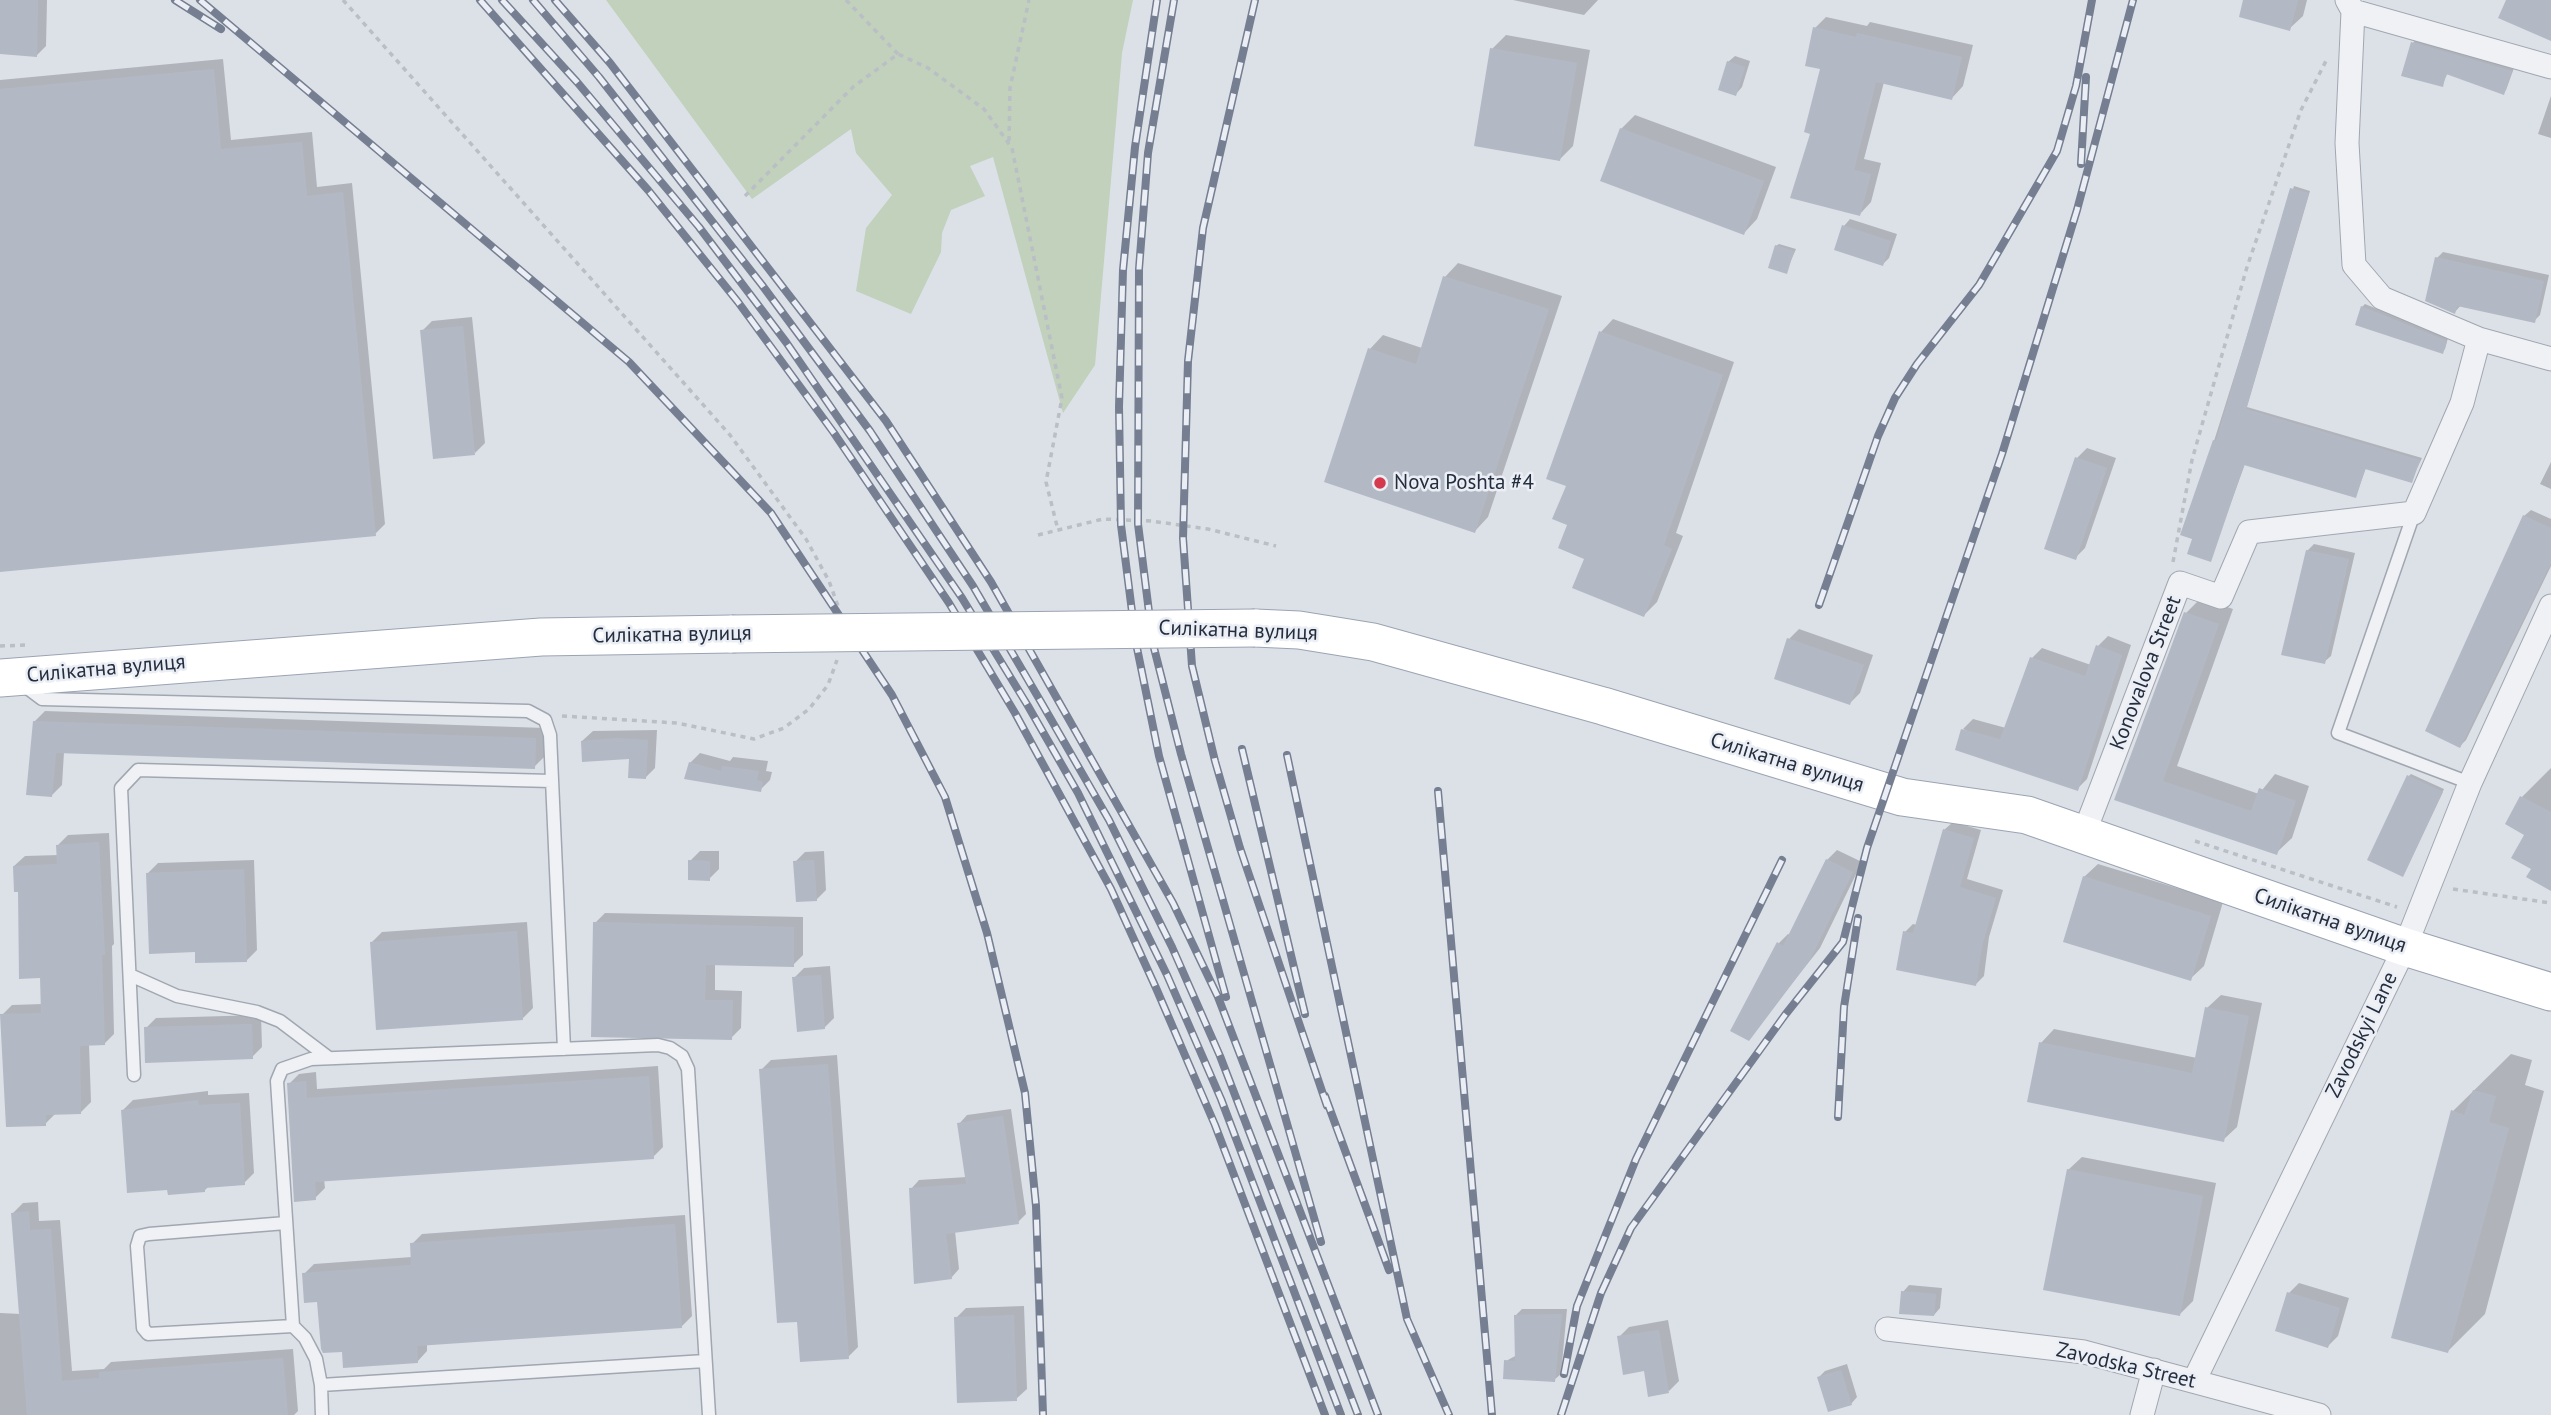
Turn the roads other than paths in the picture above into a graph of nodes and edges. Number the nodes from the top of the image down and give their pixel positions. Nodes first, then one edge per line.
1 (2350, 5) edge
2 (2551, 67) edge
3 (2479, 339) junction
4 (2550, 354) edge
5 (2414, 513) junction
6 (2551, 606) edge
7 (7, 677) edge
8 (551, 781) junction
9 (2470, 783) junction
10 (2083, 836) junction
11 (2405, 947) junction
12 (130, 975) junction
13 (2551, 992) edge
14 (564, 1049) junction
15 (329, 1058) junction
16 (134, 1075) dead end
17 (286, 1223) junction
18 (293, 1326) junction
19 (1887, 1329) dead end
20 (705, 1361) junction
21 (2154, 1370) junction
22 (2194, 1381) junction
23 (321, 1385) junction
24 (322, 1415) edge
25 (709, 1415) edge
26 (2142, 1415) edge
27 (2319, 1415) edge

1 - 2 street
1 - 3 street
3 - 4 street
3 - 5 street
5 - 9 lane
5 - 10 street, Konovalova Street
6 - 9 street, Zavodskyi Lane
7 - 8 lane
7 - 10 main road, Силікатна вулиця, bridge
8 - 12 lane
8 - 14 lane
9 - 11 street, Zavodskyi Lane
10 - 11 main road, Силікатна вулиця
11 - 13 main road, Силікатна вулиця
11 - 22 street, Zavodskyi Lane
12 - 15 lane
12 - 16 lane
14 - 15 lane
14 - 20 lane
15 - 17 lane
17 - 18 lane
17 - 18 lane
18 - 23 lane
19 - 21 street, Zavodska Street
20 - 23 lane
20 - 25 lane
21 - 22 street, Zavodska Street
21 - 26 street
22 - 27 street, Zavodska Street
23 - 24 lane

